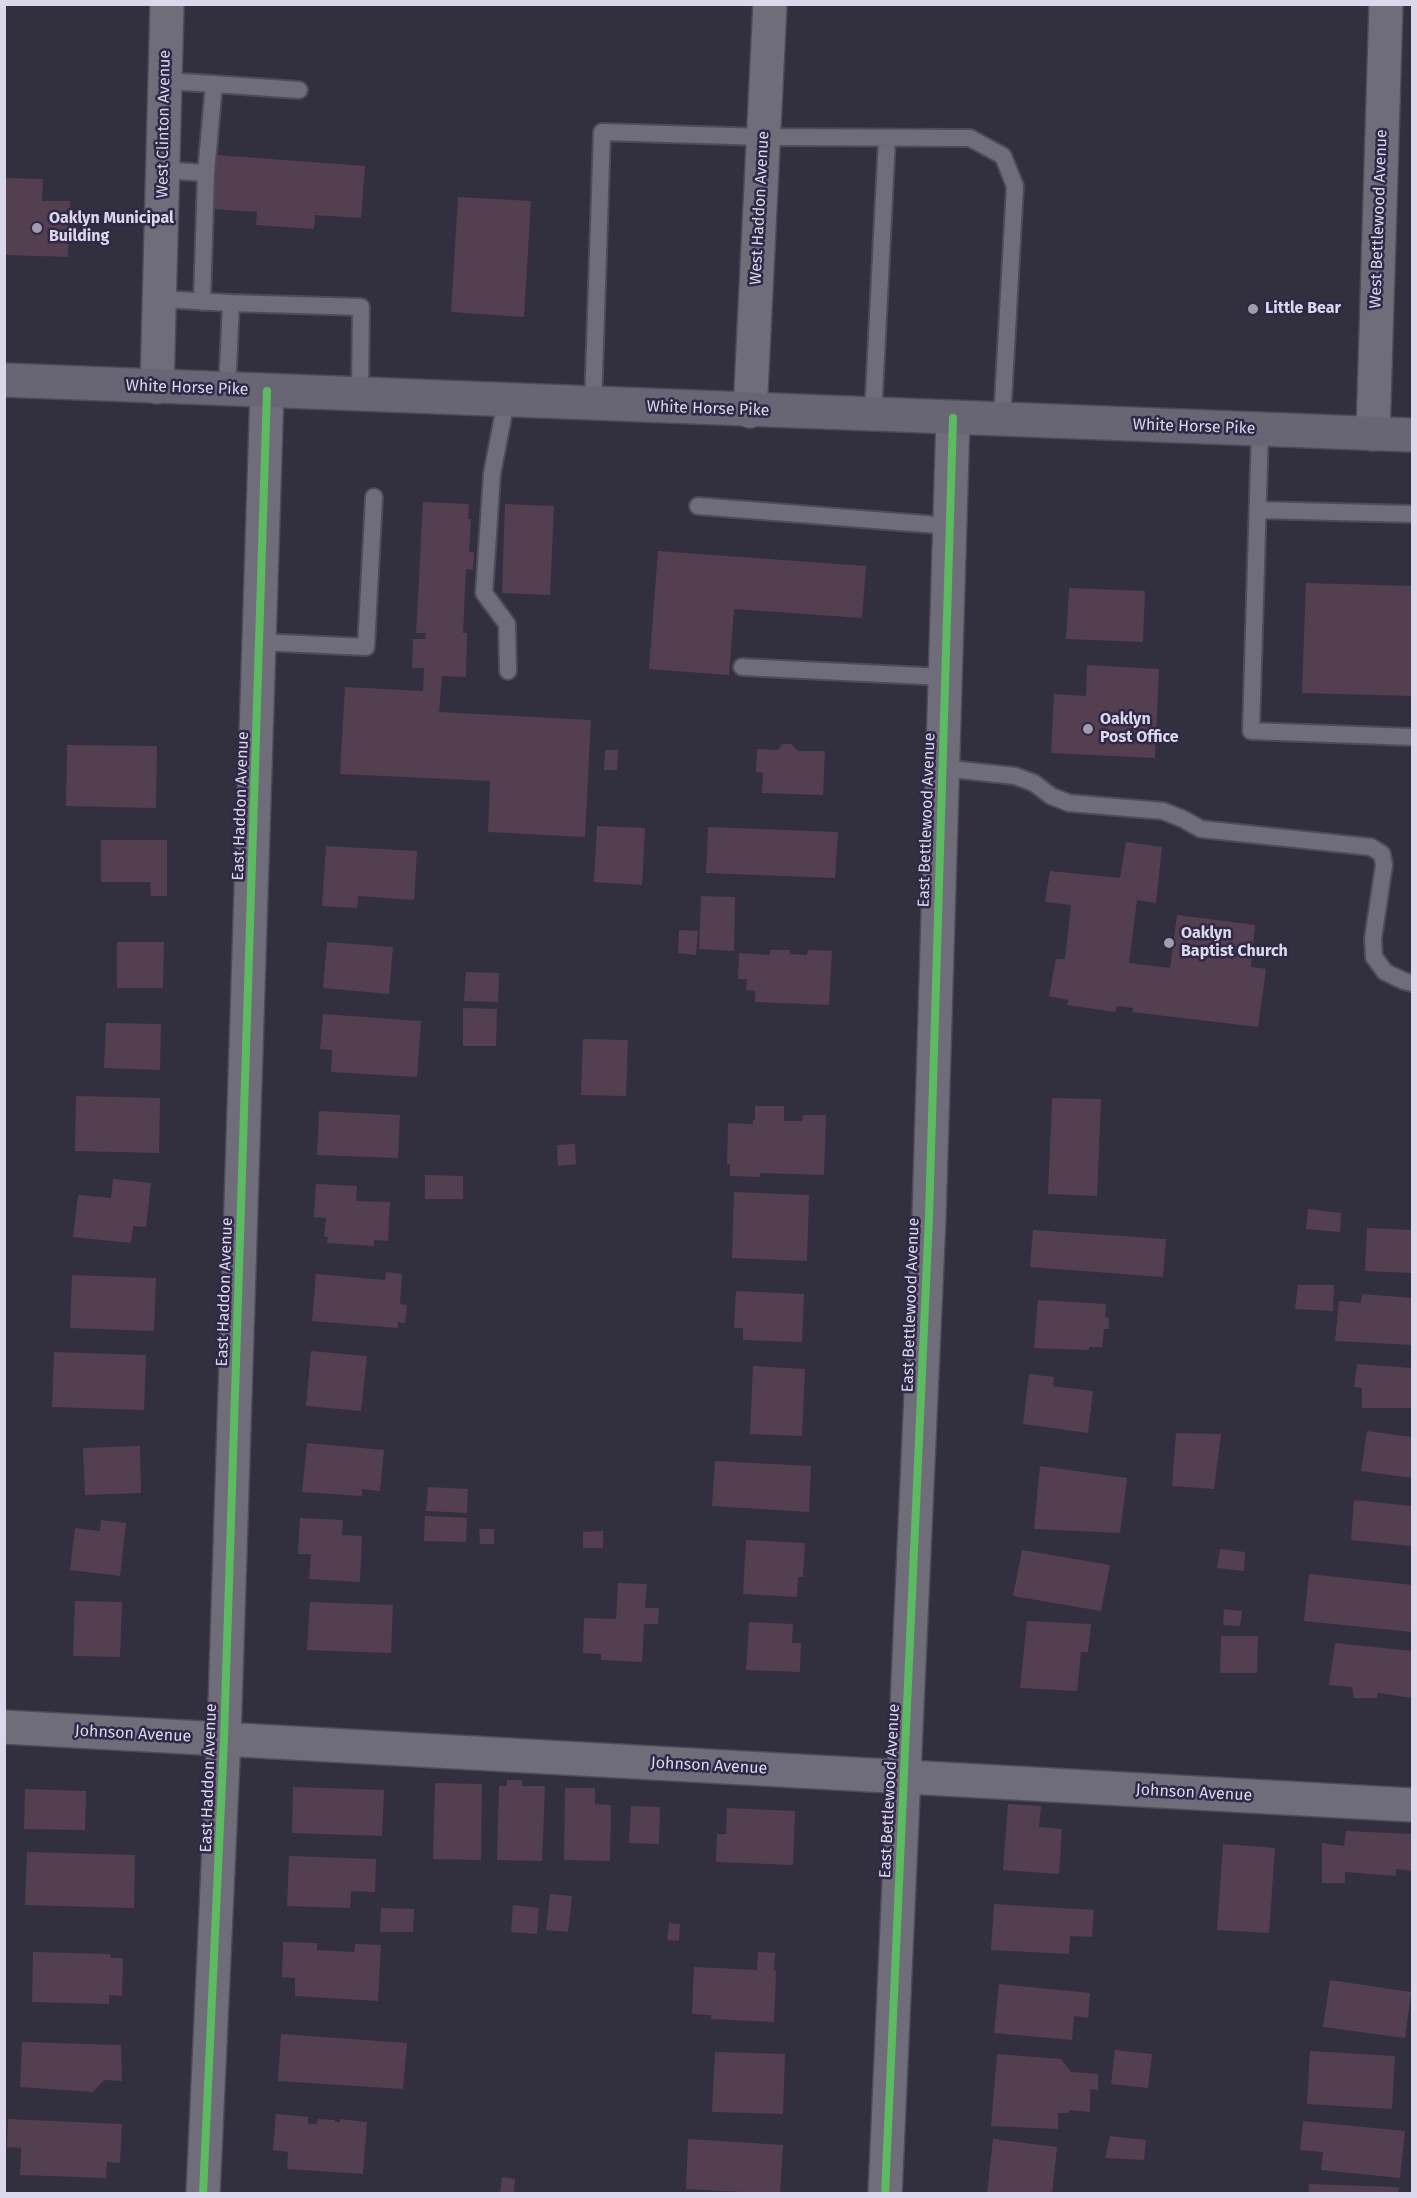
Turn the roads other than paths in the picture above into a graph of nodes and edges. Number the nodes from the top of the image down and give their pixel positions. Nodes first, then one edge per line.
1 (166, 4) edge
2 (770, 4) edge
3 (1386, 4) edge
4 (165, 81) junction
5 (214, 84) junction
6 (299, 90) dead end
7 (764, 137) junction
8 (887, 138) junction
9 (162, 170) junction
10 (206, 173) junction
11 (159, 299) junction
12 (202, 302) junction
13 (231, 303) junction
14 (4, 380) edge
15 (157, 387) junction
16 (227, 390) junction
17 (267, 391) junction
18 (360, 395) junction
19 (506, 401) junction
20 (593, 405) junction
21 (750, 411) junction
22 (873, 415) junction
23 (953, 418) junction
24 (1002, 420) junction
25 (1260, 430) junction
26 (1373, 434) junction
27 (1413, 435) edge
28 (374, 497) dead end
29 (698, 506) dead end
30 (1258, 510) junction
31 (1413, 514) edge
32 (950, 526) junction
33 (259, 642) junction
34 (742, 667) dead end
35 (508, 671) dead end
36 (945, 677) junction
37 (1413, 737) edge
38 (942, 768) junction
39 (1413, 983) edge
40 (4, 1727) edge
41 (224, 1738) junction
42 (904, 1777) junction
43 (1413, 1805) edge
44 (203, 2193) edge
45 (885, 2193) edge

1 - 4 street, West Clinton Avenue
2 - 7 street, West Haddon Avenue
3 - 26 street, West Bettlewood Avenue
4 - 5 lane
4 - 9 street, West Clinton Avenue
5 - 6 lane
5 - 10 lane
7 - 8 lane
7 - 20 lane
7 - 21 street, West Haddon Avenue
8 - 22 lane
8 - 24 lane
9 - 10 lane
9 - 11 street, West Clinton Avenue
10 - 12 lane
11 - 12 lane
11 - 15 street, West Clinton Avenue
12 - 13 lane
13 - 16 lane
13 - 18 lane
14 - 15 highway, White Horse Pike
15 - 16 highway, White Horse Pike
16 - 17 highway, White Horse Pike
17 - 18 highway, White Horse Pike
17 - 33 street, East Haddon Avenue
18 - 19 highway, White Horse Pike
19 - 20 highway, White Horse Pike
19 - 35 lane
20 - 21 highway, White Horse Pike
21 - 22 highway, White Horse Pike
22 - 23 highway, White Horse Pike
23 - 24 highway, White Horse Pike
23 - 32 street, East Bettlewood Avenue
24 - 25 highway, White Horse Pike
25 - 26 highway, White Horse Pike
25 - 30 lane
26 - 27 highway, White Horse Pike
28 - 33 lane
29 - 32 lane
30 - 31 lane
30 - 37 lane
32 - 36 street, East Bettlewood Avenue
33 - 41 street, East Haddon Avenue
34 - 36 lane
36 - 38 street, East Bettlewood Avenue
38 - 39 lane
38 - 42 street, East Bettlewood Avenue
40 - 41 street, Johnson Avenue
41 - 42 street, Johnson Avenue
41 - 44 street, East Haddon Avenue
42 - 43 street, Johnson Avenue
42 - 45 street, East Bettlewood Avenue

